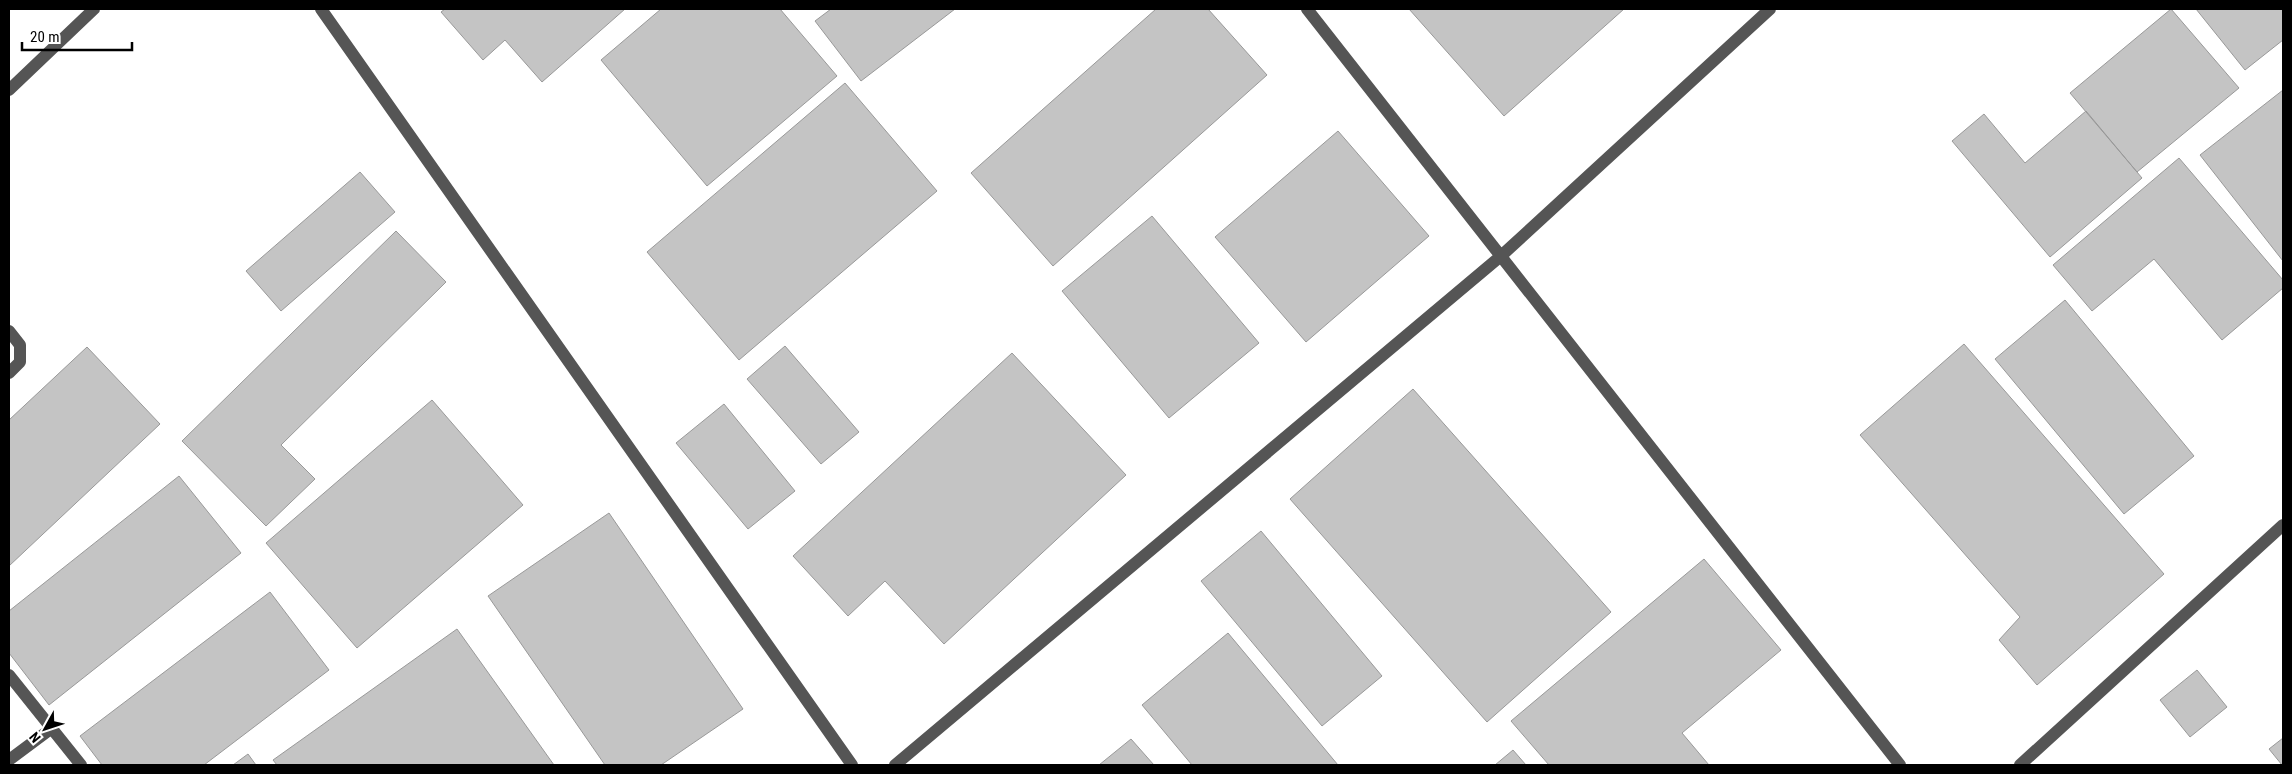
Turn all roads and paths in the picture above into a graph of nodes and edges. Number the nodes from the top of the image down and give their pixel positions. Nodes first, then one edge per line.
1 (94, 9) edge
2 (322, 9) edge
3 (1307, 9) edge
4 (1770, 9) edge
5 (9, 90) edge
6 (1500, 256) junction
7 (9, 331) edge
8 (9, 373) edge
9 (2283, 525) edge
10 (9, 675) edge
11 (52, 728) junction
12 (9, 760) edge
13 (81, 765) edge
14 (852, 765) edge
15 (895, 765) edge
16 (1900, 765) edge
17 (2020, 765) edge

1 - 5 street
2 - 14 street
3 - 6 street
4 - 6 street
6 - 15 street
6 - 16 street
7 - 8 street
9 - 17 street
10 - 11 street
11 - 12 street
11 - 13 street

